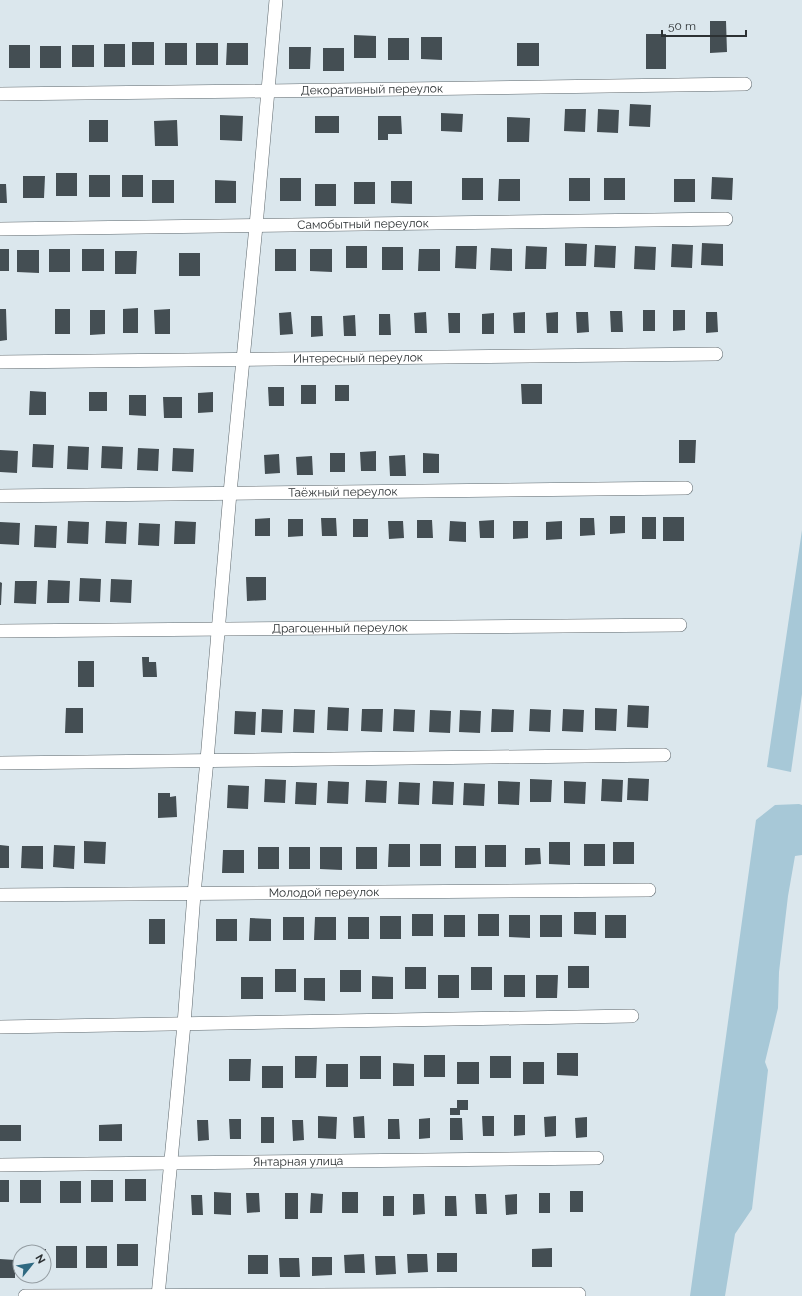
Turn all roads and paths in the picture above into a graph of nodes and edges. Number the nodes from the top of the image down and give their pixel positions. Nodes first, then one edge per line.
1 (276, 0) edge
2 (745, 84) dead end
3 (267, 91) junction
4 (0, 94) edge
5 (726, 219) dead end
6 (256, 226) junction
7 (0, 229) edge
8 (716, 354) dead end
9 (244, 359) junction
10 (0, 362) edge
11 (686, 488) dead end
12 (230, 493) junction
13 (0, 496) edge
14 (680, 624) dead end
15 (218, 629) junction
16 (0, 631) edge
17 (664, 755) dead end
18 (207, 760) junction
19 (0, 763) edge
20 (649, 890) dead end
21 (194, 894) junction
22 (0, 895) edge
23 (632, 1016) dead end
24 (184, 1024) junction
25 (0, 1028) edge
26 (597, 1158) dead end
27 (170, 1163) junction
28 (0, 1165) edge
29 (580, 1294) dead end
30 (25, 1296) edge
31 (158, 1296) edge

1 - 3 street
2 - 3 street, Декоративный переулок
3 - 4 street, Декоративный переулок
3 - 6 street
5 - 6 street, Самобытный переулок
6 - 7 street, Самобытный переулок
6 - 9 street
8 - 9 street, Интересный переулок
9 - 10 street, Интересный переулок
9 - 12 street
11 - 12 street, Таёжный переулок
12 - 13 street, Таёжный переулок
12 - 15 street
14 - 15 street, Драгоценный переулок
15 - 16 street, Драгоценный переулок
15 - 18 street
17 - 18 street
18 - 19 street
18 - 21 street
20 - 21 street, Молодой переулок
21 - 22 street, Молодой переулок
21 - 24 street
23 - 24 street
24 - 25 street
24 - 27 street
26 - 27 street, Янтарная улица
27 - 28 street, Янтарная улица
27 - 31 street
29 - 31 street
30 - 31 street

